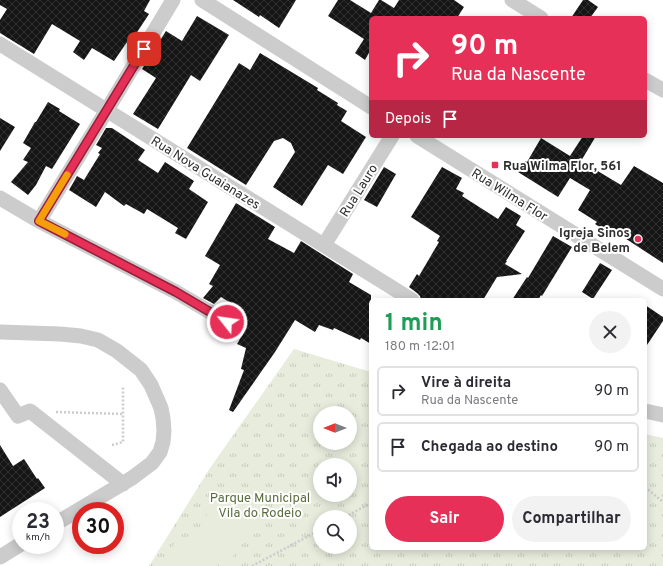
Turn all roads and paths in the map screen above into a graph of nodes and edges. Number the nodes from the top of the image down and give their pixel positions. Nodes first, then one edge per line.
1 (173, 0) edge
2 (202, 0) edge
3 (512, 0) edge
4 (538, 16) edge
5 (0, 44) edge
6 (647, 81) edge
7 (663, 90) edge
8 (369, 106) edge
9 (107, 110) junction
10 (391, 138) edge
11 (420, 138) edge
12 (0, 198) edge
13 (39, 221) junction
14 (324, 244) junction
15 (663, 289) edge
16 (409, 298) edge
17 (227, 322) dead end
18 (0, 332) edge
19 (123, 386) dead end
20 (0, 390) edge
21 (30, 411) junction
22 (647, 411) edge
23 (123, 414) junction
24 (663, 415) edge
25 (112, 445) dead end
26 (122, 484) junction
27 (647, 489) edge
28 (663, 502) edge
29 (369, 504) edge
30 (357, 511) edge
31 (64, 519) edge
32 (313, 534) edge
33 (12, 550) edge
34 (0, 557) edge
35 (252, 566) edge

1 - 9 street
2 - 8 street
3 - 4 street
5 - 9 street, Rua Nova Guaianazes
6 - 7 street
9 - 13 street
9 - 14 street, Rua Nova Guaianazes
10 - 14 street, Rua Lauro
11 - 15 street, Rua Wilma Flor
12 - 13 street
13 - 17 street
14 - 16 street, Rua Nova Guaianazes
18 - 26 street
19 - 23 path
20 - 21 street
21 - 23 path
21 - 26 street
22 - 24 street
23 - 25 path
26 - 31 street
27 - 28 path
29 - 30 path
32 - 35 path
33 - 34 street

